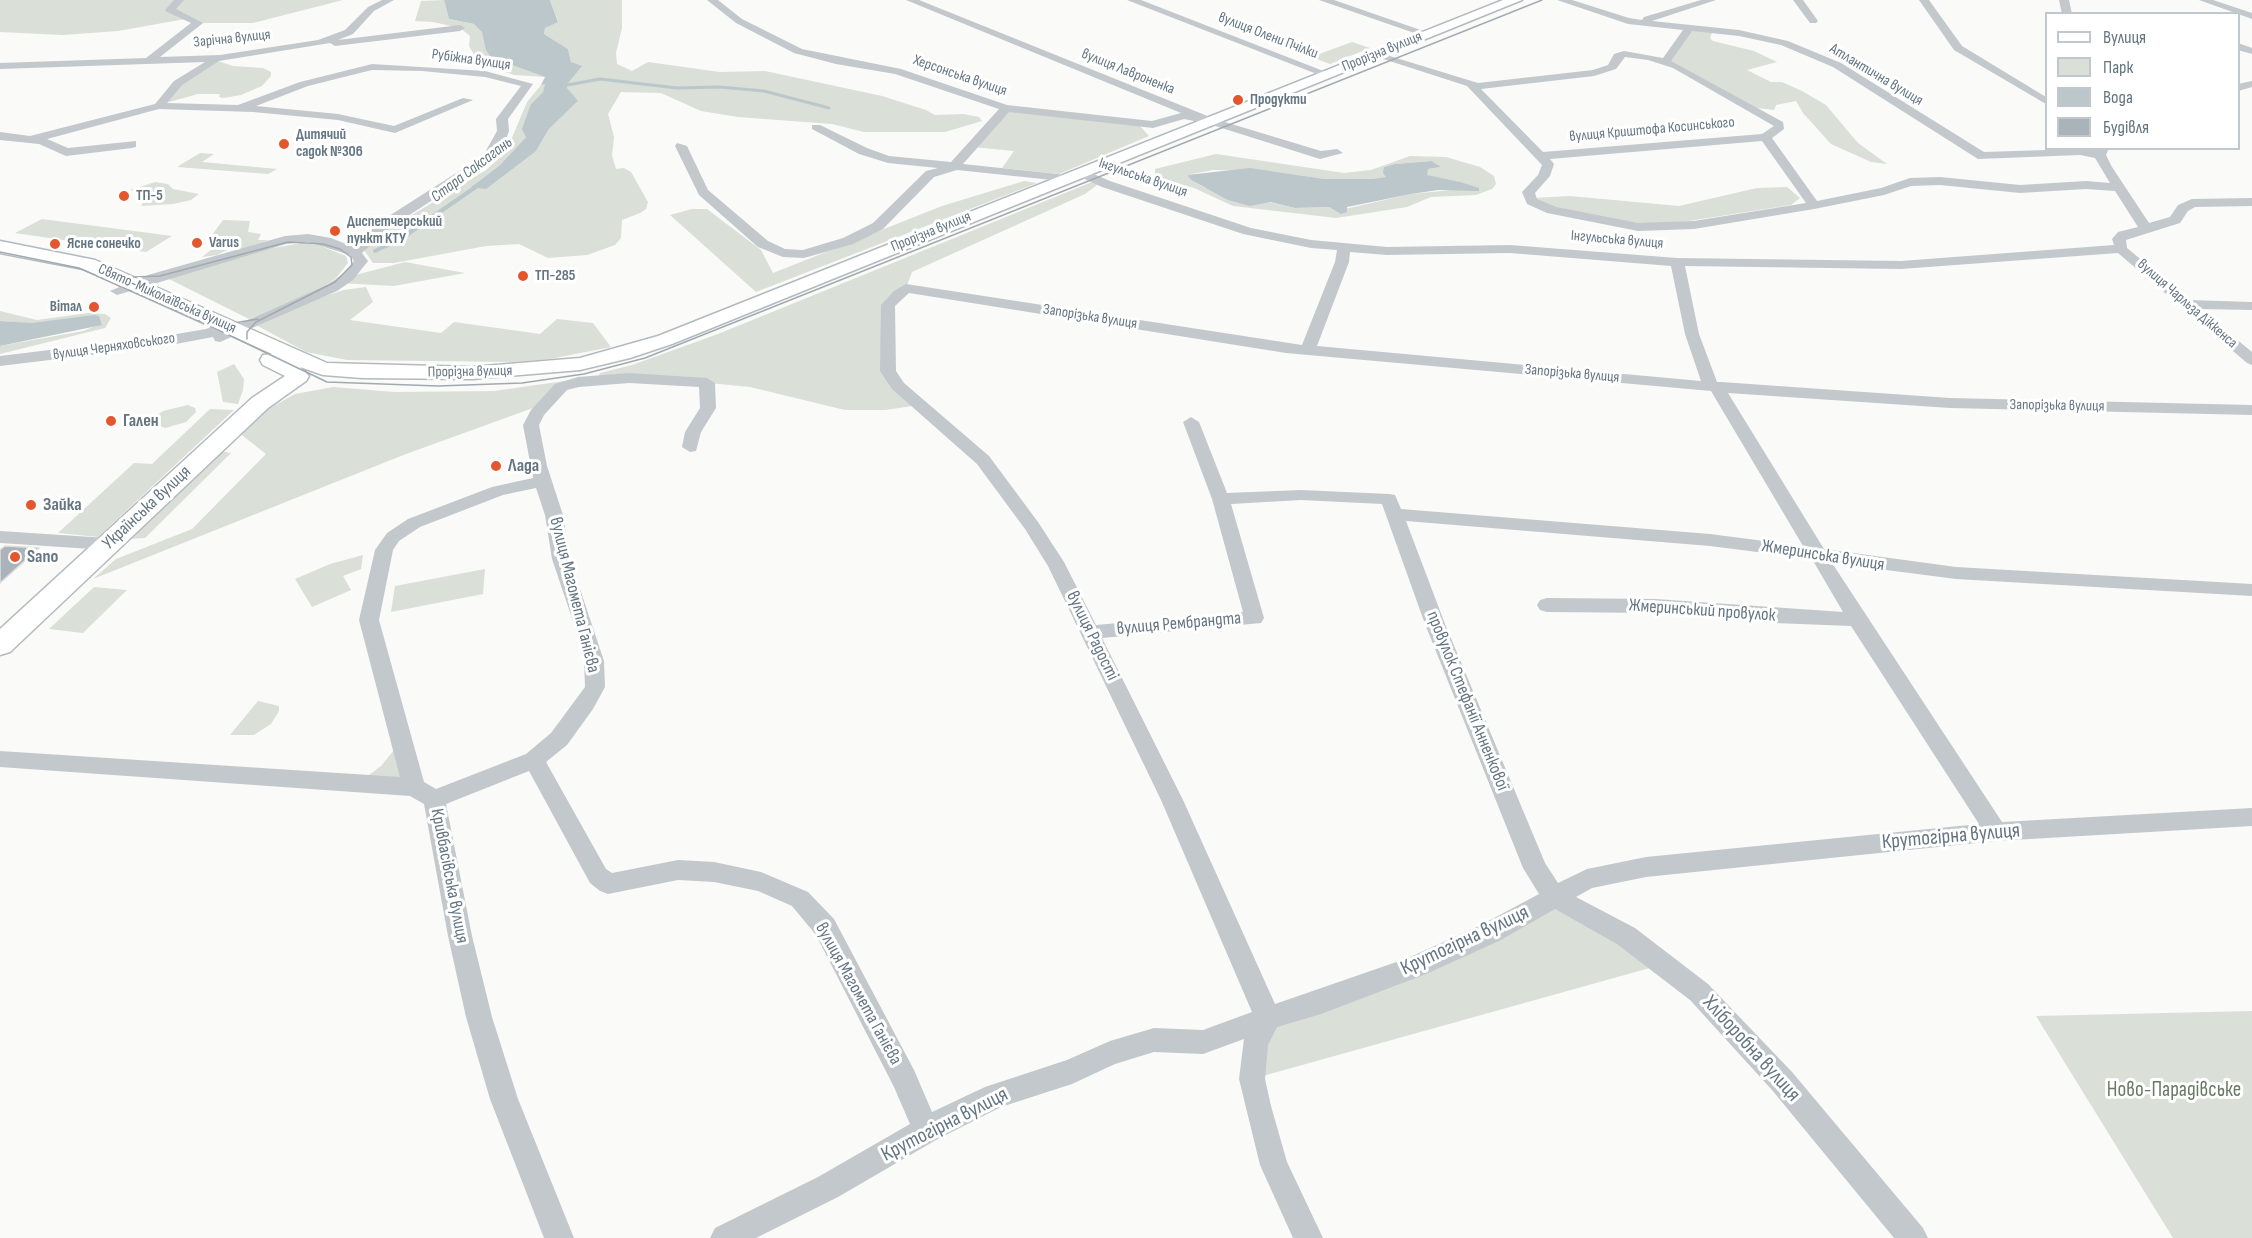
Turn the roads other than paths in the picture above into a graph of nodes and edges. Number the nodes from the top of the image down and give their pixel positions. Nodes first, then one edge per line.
1 (179, 0) edge
2 (389, 0) edge
3 (712, 0) edge
4 (911, 0) edge
5 (1131, 0) edge
6 (1324, 0) edge
7 (1515, 0) edge
8 (1562, 0) edge
9 (1711, 0) edge
10 (1798, 0) edge
11 (1924, 0) edge
12 (2204, 0) edge
13 (2252, 15) edge
14 (1640, 21) junction
15 (1814, 21) dead end
16 (1690, 27) junction
17 (460, 28) dead end
18 (1427, 34) junction
19 (320, 43) junction
20 (1376, 55) junction
21 (220, 57) junction
22 (148, 61) junction
23 (1666, 61) junction
24 (0, 66) edge
25 (1326, 74) junction
26 (1472, 86) junction
27 (467, 100) dead end
28 (2045, 100) edge
29 (159, 106) junction
30 (1006, 108) junction
31 (238, 109) junction
32 (1211, 121) junction
33 (1153, 126) junction
34 (816, 127) dead end
35 (1180, 134) junction
36 (0, 136) edge
37 (1765, 137) junction
38 (32, 139) junction
39 (132, 144) dead end
40 (681, 146) dead end
41 (2102, 152) edge
42 (1337, 153) dead end
43 (1541, 156) junction
44 (953, 168) junction
45 (1075, 176) junction
46 (2120, 188) junction
47 (2252, 202) edge
48 (1814, 206) junction
49 (2145, 228) junction
50 (0, 247) edge
51 (1344, 247) junction
52 (2121, 249) junction
53 (355, 252) junction
54 (0, 256) edge
55 (1677, 262) junction
56 (126, 287) junction
57 (899, 294) joint
58 (2187, 304) junction
59 (2252, 306) edge
60 (223, 332) junction
61 (1308, 350) junction
62 (2252, 360) edge
63 (0, 361) edge
64 (302, 370) junction
65 (1713, 386) junction
66 (2252, 410) edge
67 (1191, 422) dead end
68 (690, 447) dead end
69 (543, 481) junction
70 (1221, 499) junction
71 (1392, 507) junction
72 (0, 537) edge
73 (107, 544) junction
74 (1817, 554) junction
75 (2252, 590) edge
76 (1547, 605) dead end
77 (1857, 620) junction
78 (1090, 632) junction
79 (0, 645) edge
80 (0, 759) edge
81 (534, 760) junction
82 (414, 787) junction
83 (434, 799) junction
84 (2252, 817) edge
85 (1996, 832) junction
86 (1555, 898) junction
87 (1268, 1018) junction
88 (926, 1130) junction
89 (735, 1236) edge
90 (559, 1238) edge
91 (1308, 1238) edge
92 (1913, 1238) edge

1 - 22 street, Зарічна вулиця
2 - 19 street, Зарічна вулиця
3 - 30 street, Херсонська вулиця
4 - 32 street, вулиця Лавроненка
5 - 25 street, вулиця Олени Пчілки
6 - 18 street
7 - 18 main road, Прорізна вулиця
8 - 14 street, Атлантична вулиця
9 - 14 street
10 - 15 street
11 - 28 street
12 - 13 street
14 - 16 street, Атлантична вулиця
16 - 23 street
16 - 41 street, Атлантична вулиця
17 - 19 street, Зарічна вулиця
18 - 20 main road, Прорізна вулиця
19 - 21 street, Зарічна вулиця
20 - 25 main road, Прорізна вулиця
20 - 26 street, вулиця Криштофа Косинського
21 - 22 street, Зарічна вулиця
21 - 29 street
22 - 24 street, Зарічна вулиця
23 - 26 street, вулиця Криштофа Косинського
23 - 37 street, вулиця Криштофа Косинського
25 - 32 main road, Прорізна вулиця
26 - 43 street, вулиця Криштофа Косинського
27 - 31 street, Рубіжна вулиця
29 - 31 street, Рубіжна вулиця
29 - 38 street, Рубіжна вулиця
30 - 33 street, Херсонська вулиця
30 - 44 street
31 - 53 street, Рубіжна вулиця
32 - 33 street, Херсонська вулиця
32 - 35 main road, Прорізна вулиця
32 - 42 street, вулиця Лавроненка
33 - 35 street
34 - 44 street, Інгульська вулиця
35 - 45 main road, Прорізна вулиця
36 - 38 street
37 - 43 street, вулиця Криштофа Косинського
37 - 48 street
38 - 39 street
40 - 44 street
41 - 46 street
43 - 48 street
44 - 45 street, Інгульська вулиця
45 - 51 street, Інгульська вулиця
45 - 64 main road, Прорізна вулиця
46 - 48 street
46 - 49 street
47 - 49 street
49 - 52 street
50 - 56 main road, Свято-Миколаївська вулиця
51 - 55 street, Інгульська вулиця
51 - 61 street
52 - 55 street, Інгульська вулиця
52 - 58 street, вулиця Чарльза Діккенса
53 - 56 street
53 - 60 street, вулиця Черняховського
54 - 56 main road, Свято-Миколаївська вулиця
55 - 65 street
56 - 60 main road, Свято-Миколаївська вулиця
57 - 61 street, Запорізька вулиця
57 - 78 street, вулиця Радості
58 - 59 street
58 - 62 street, вулиця Чарльза Діккенса
60 - 63 street, вулиця Черняховського
60 - 64 main road, Свято-Миколаївська вулиця
61 - 65 street, Запорізька вулиця
64 - 73 main road, Українська вулиця
65 - 66 street, Запорізька вулиця
65 - 74 street
67 - 70 street, вулиця Рембрандта
68 - 69 street, вулиця Магомета Ганієва
69 - 81 street, вулиця Магомета Ганієва
69 - 82 street, Кривбасівська вулиця
70 - 71 street
70 - 78 street, вулиця Рембрандта
71 - 74 street, Жмеринська вулиця
71 - 86 street, провулок Стефанії Анненкової
72 - 73 street
73 - 79 main road, Українська вулиця
74 - 75 street, Жмеринська вулиця
74 - 77 street
76 - 77 street, Жмеринський провулок
77 - 85 street
78 - 87 street, вулиця Радості
80 - 82 street
81 - 83 street
81 - 88 street, вулиця Магомета Ганієва
82 - 83 street, Кривбасівська вулиця
83 - 90 street, Кривбасівська вулиця
84 - 85 street, Крутогірна вулиця
85 - 86 street, Крутогірна вулиця
86 - 87 street, Крутогірна вулиця
86 - 92 street, Хліборобна вулиця
87 - 88 street, Крутогірна вулиця
87 - 91 street
88 - 89 street, Крутогірна вулиця

